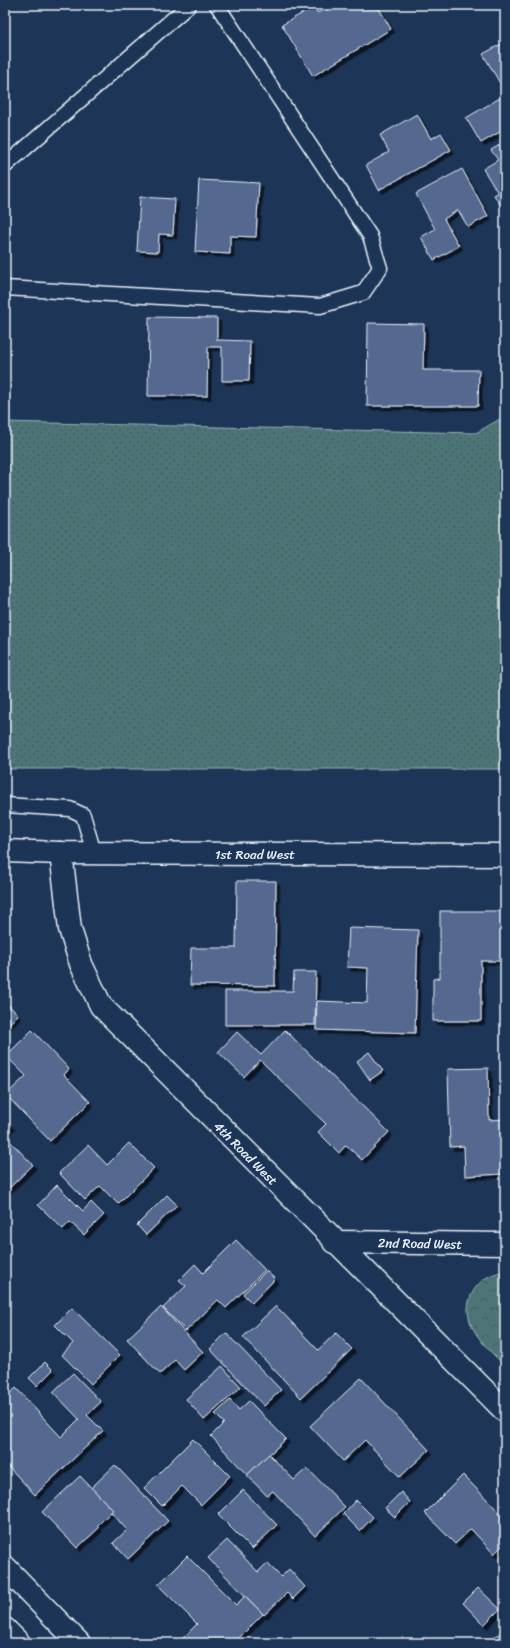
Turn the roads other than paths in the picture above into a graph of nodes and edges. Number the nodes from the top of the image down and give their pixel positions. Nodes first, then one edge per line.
1 (189, 5) edge
2 (218, 5) edge
3 (5, 166) edge
4 (5, 288) edge
5 (5, 805) edge
6 (5, 851) edge
7 (61, 853) junction
8 (94, 853) junction
9 (505, 855) edge
10 (334, 1242) junction
11 (505, 1244) edge
12 (505, 1411) edge
13 (5, 1567) edge
14 (5, 1629) edge
15 (19, 1643) edge
16 (79, 1643) edge

1 - 3 lane
2 - 4 lane
5 - 8 lane
6 - 7 street, 1st Road West
7 - 8 street, 1st Road West
7 - 10 street, 4th Road West
8 - 9 street, 1st Road West
10 - 11 street, 2nd Road West
10 - 12 street, 4th Road West
13 - 16 street
14 - 15 street

